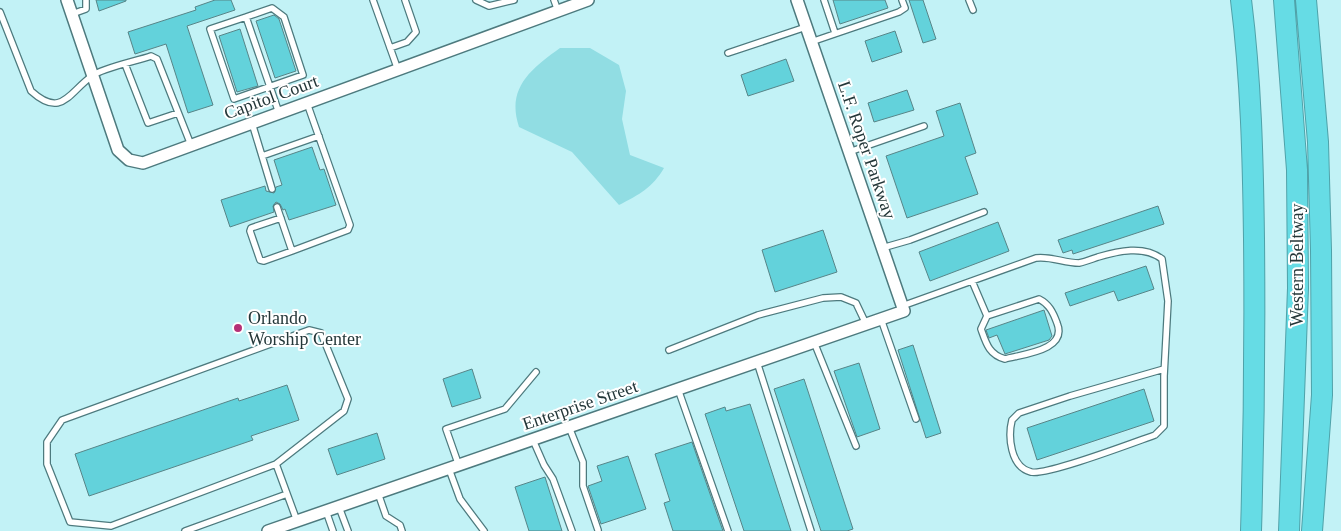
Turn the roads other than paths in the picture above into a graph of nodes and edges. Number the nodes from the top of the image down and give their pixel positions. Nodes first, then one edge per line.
1 (67, 0) edge
2 (86, 0) edge
3 (373, 0) edge
4 (405, 0) edge
5 (476, 0) edge
6 (514, 0) edge
7 (588, 0) edge
8 (796, 0) edge
9 (824, 0) edge
10 (902, 0) edge
11 (969, 0) edge
12 (1241, 0) edge
13 (1284, 0) edge
14 (1306, 0) edge
15 (556, 6) edge
16 (972, 10) dead end
17 (0, 12) edge
18 (72, 14) junction
19 (246, 17) junction
20 (806, 27) junction
21 (835, 33) junction
22 (811, 42) junction
23 (390, 48) junction
24 (728, 53) dead end
25 (125, 64) junction
26 (398, 70) junction
27 (92, 75) junction
28 (270, 87) junction
29 (307, 103) junction
30 (178, 113) junction
31 (280, 113) junction
32 (252, 123) junction
33 (924, 126) dead end
34 (319, 136) junction
35 (191, 146) junction
36 (849, 152) junction
37 (262, 156) junction
38 (272, 189) dead end
39 (277, 207) dead end
40 (984, 212) dead end
41 (281, 218) junction
42 (882, 248) junction
43 (292, 250) junction
44 (972, 281) junction
45 (903, 308) junction
46 (987, 316) junction
47 (881, 319) junction
48 (866, 324) junction
49 (814, 342) junction
50 (670, 350) dead end
51 (757, 362) junction
52 (1164, 370) junction
53 (536, 372) dead end
54 (678, 389) junction
55 (916, 420) dead end
56 (569, 427) junction
57 (533, 440) junction
58 (856, 446) dead end
59 (276, 464) junction
60 (454, 467) junction
61 (378, 493) junction
62 (287, 494) junction
63 (339, 507) junction
64 (326, 511) junction
65 (297, 521) junction
66 (598, 530) edge
67 (185, 531) edge
68 (268, 531) edge
69 (332, 531) edge
70 (348, 531) edge
71 (402, 531) edge
72 (484, 531) edge
73 (572, 531) edge
74 (728, 531) edge
75 (811, 531) edge
76 (1251, 531) edge
77 (1289, 531) edge
78 (1312, 531) edge

1 - 18 street, Capitol Court
2 - 18 lane
3 - 23 lane
4 - 23 lane
5 - 6 lane
7 - 15 street, Capitol Court
8 - 20 street, L.F. Roper Parkway
9 - 21 lane
10 - 21 lane
11 - 16 lane
12 - 76 highway
13 - 77 highway, Western Beltway
14 - 78 highway
15 - 26 street, Capitol Court
17 - 27 lane
18 - 27 street, Capitol Court
19 - 28 lane
19 - 28 lane
19 - 28 lane
20 - 22 street, L.F. Roper Parkway
20 - 24 lane
21 - 22 lane
22 - 36 street, L.F. Roper Parkway
23 - 26 lane
25 - 27 lane
25 - 30 lane
25 - 30 lane
26 - 29 street, Capitol Court
27 - 35 street, Capitol Court
28 - 31 lane
29 - 31 street, Capitol Court
29 - 34 lane
30 - 35 lane
31 - 32 street, Capitol Court
32 - 35 street, Capitol Court
32 - 37 lane
33 - 36 lane
34 - 37 lane
34 - 43 lane
36 - 42 street, L.F. Roper Parkway
37 - 38 lane
39 - 41 lane
40 - 42 lane
41 - 43 lane
41 - 43 lane
42 - 45 street, L.F. Roper Parkway
44 - 45 lane
44 - 46 lane
44 - 52 lane
45 - 47 street, Enterprise Street
46 - 46 lane
47 - 48 street, Enterprise Street
47 - 55 lane
48 - 49 street, Enterprise Street
48 - 50 lane
49 - 51 street, Enterprise Street
49 - 58 lane
51 - 54 street, Enterprise Street
51 - 75 lane
52 - 52 lane
53 - 60 lane
54 - 56 street, Enterprise Street
54 - 74 lane
56 - 57 street, Enterprise Street
56 - 66 lane
57 - 60 street, Enterprise Street
57 - 73 lane
59 - 59 lane
59 - 62 lane
60 - 61 street, Enterprise Street
60 - 72 lane
61 - 63 street, Enterprise Street
61 - 71 lane
62 - 65 lane
62 - 67 lane
63 - 64 street, Enterprise Street
63 - 70 lane
64 - 65 street, Enterprise Street
64 - 69 lane
65 - 68 street, Enterprise Street

